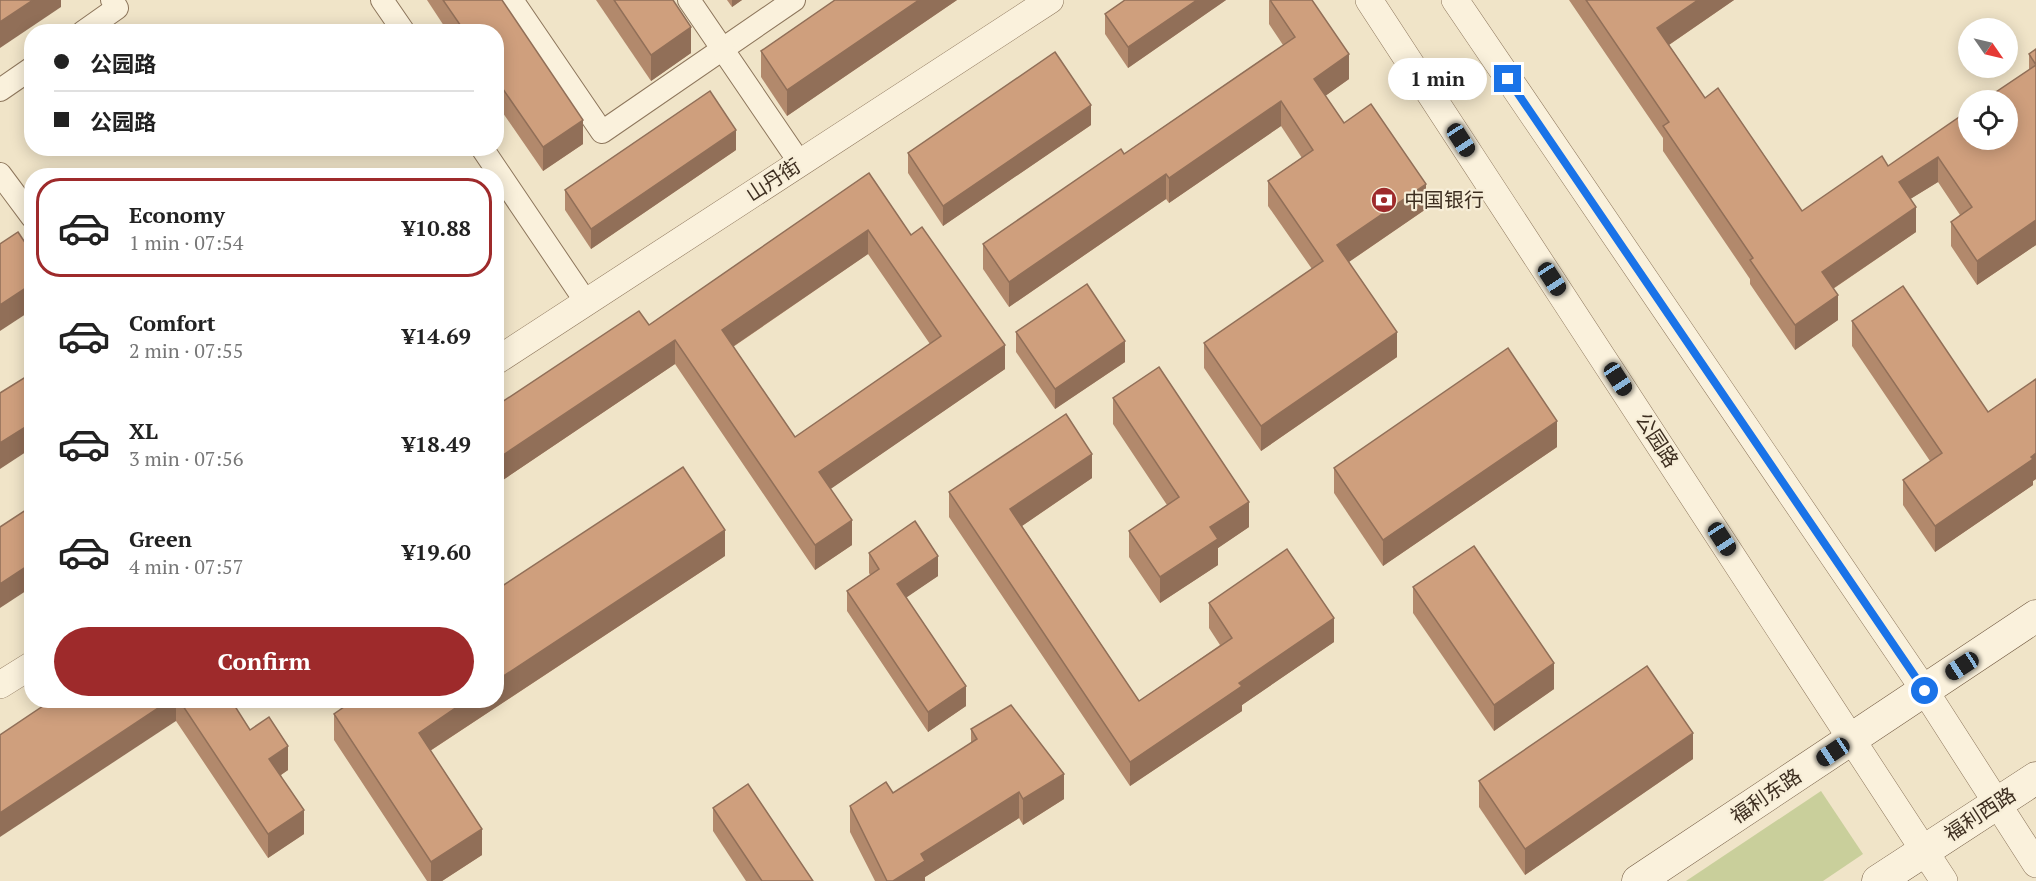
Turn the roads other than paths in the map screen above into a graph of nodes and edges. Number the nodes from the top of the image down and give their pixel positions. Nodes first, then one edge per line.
1 (112, 0) edge
2 (382, 0) edge
3 (512, 0) edge
4 (689, 0) edge
5 (794, 0) edge
6 (1050, 0) edge
7 (1369, 0) edge
8 (1455, 0) edge
9 (94, 24) edge
10 (398, 24) edge
11 (722, 49) junction
12 (24, 74) edge
13 (0, 90) edge
14 (800, 163) junction
15 (0, 174) edge
16 (504, 181) edge
17 (24, 207) edge
18 (586, 302) junction
19 (504, 356) edge
20 (2036, 616) edge
21 (24, 670) edge
22 (0, 686) edge
23 (1925, 691) junction
24 (1853, 739) junction
25 (2036, 778) edge
26 (1997, 804) junction
27 (1924, 851) junction
28 (2036, 864) edge
29 (1638, 881) edge
30 (1878, 881) edge
31 (1944, 881) edge

1 - 9 street
2 - 10 street
3 - 11 street
4 - 11 street
5 - 11 street
6 - 14 street, 山丹街
7 - 24 street, 公园路
8 - 23 street
11 - 14 street
12 - 13 street
14 - 18 street, 山丹街
15 - 17 street
16 - 18 street
18 - 19 street, 山丹街
20 - 23 main road
21 - 22 street
23 - 24 main road, 福利东路
23 - 26 street
24 - 27 street, 公园路
24 - 29 main road, 福利东路
25 - 26 main road, 福利西路
26 - 27 main road, 福利西路
26 - 28 street
27 - 30 main road
27 - 31 street, 公园路

